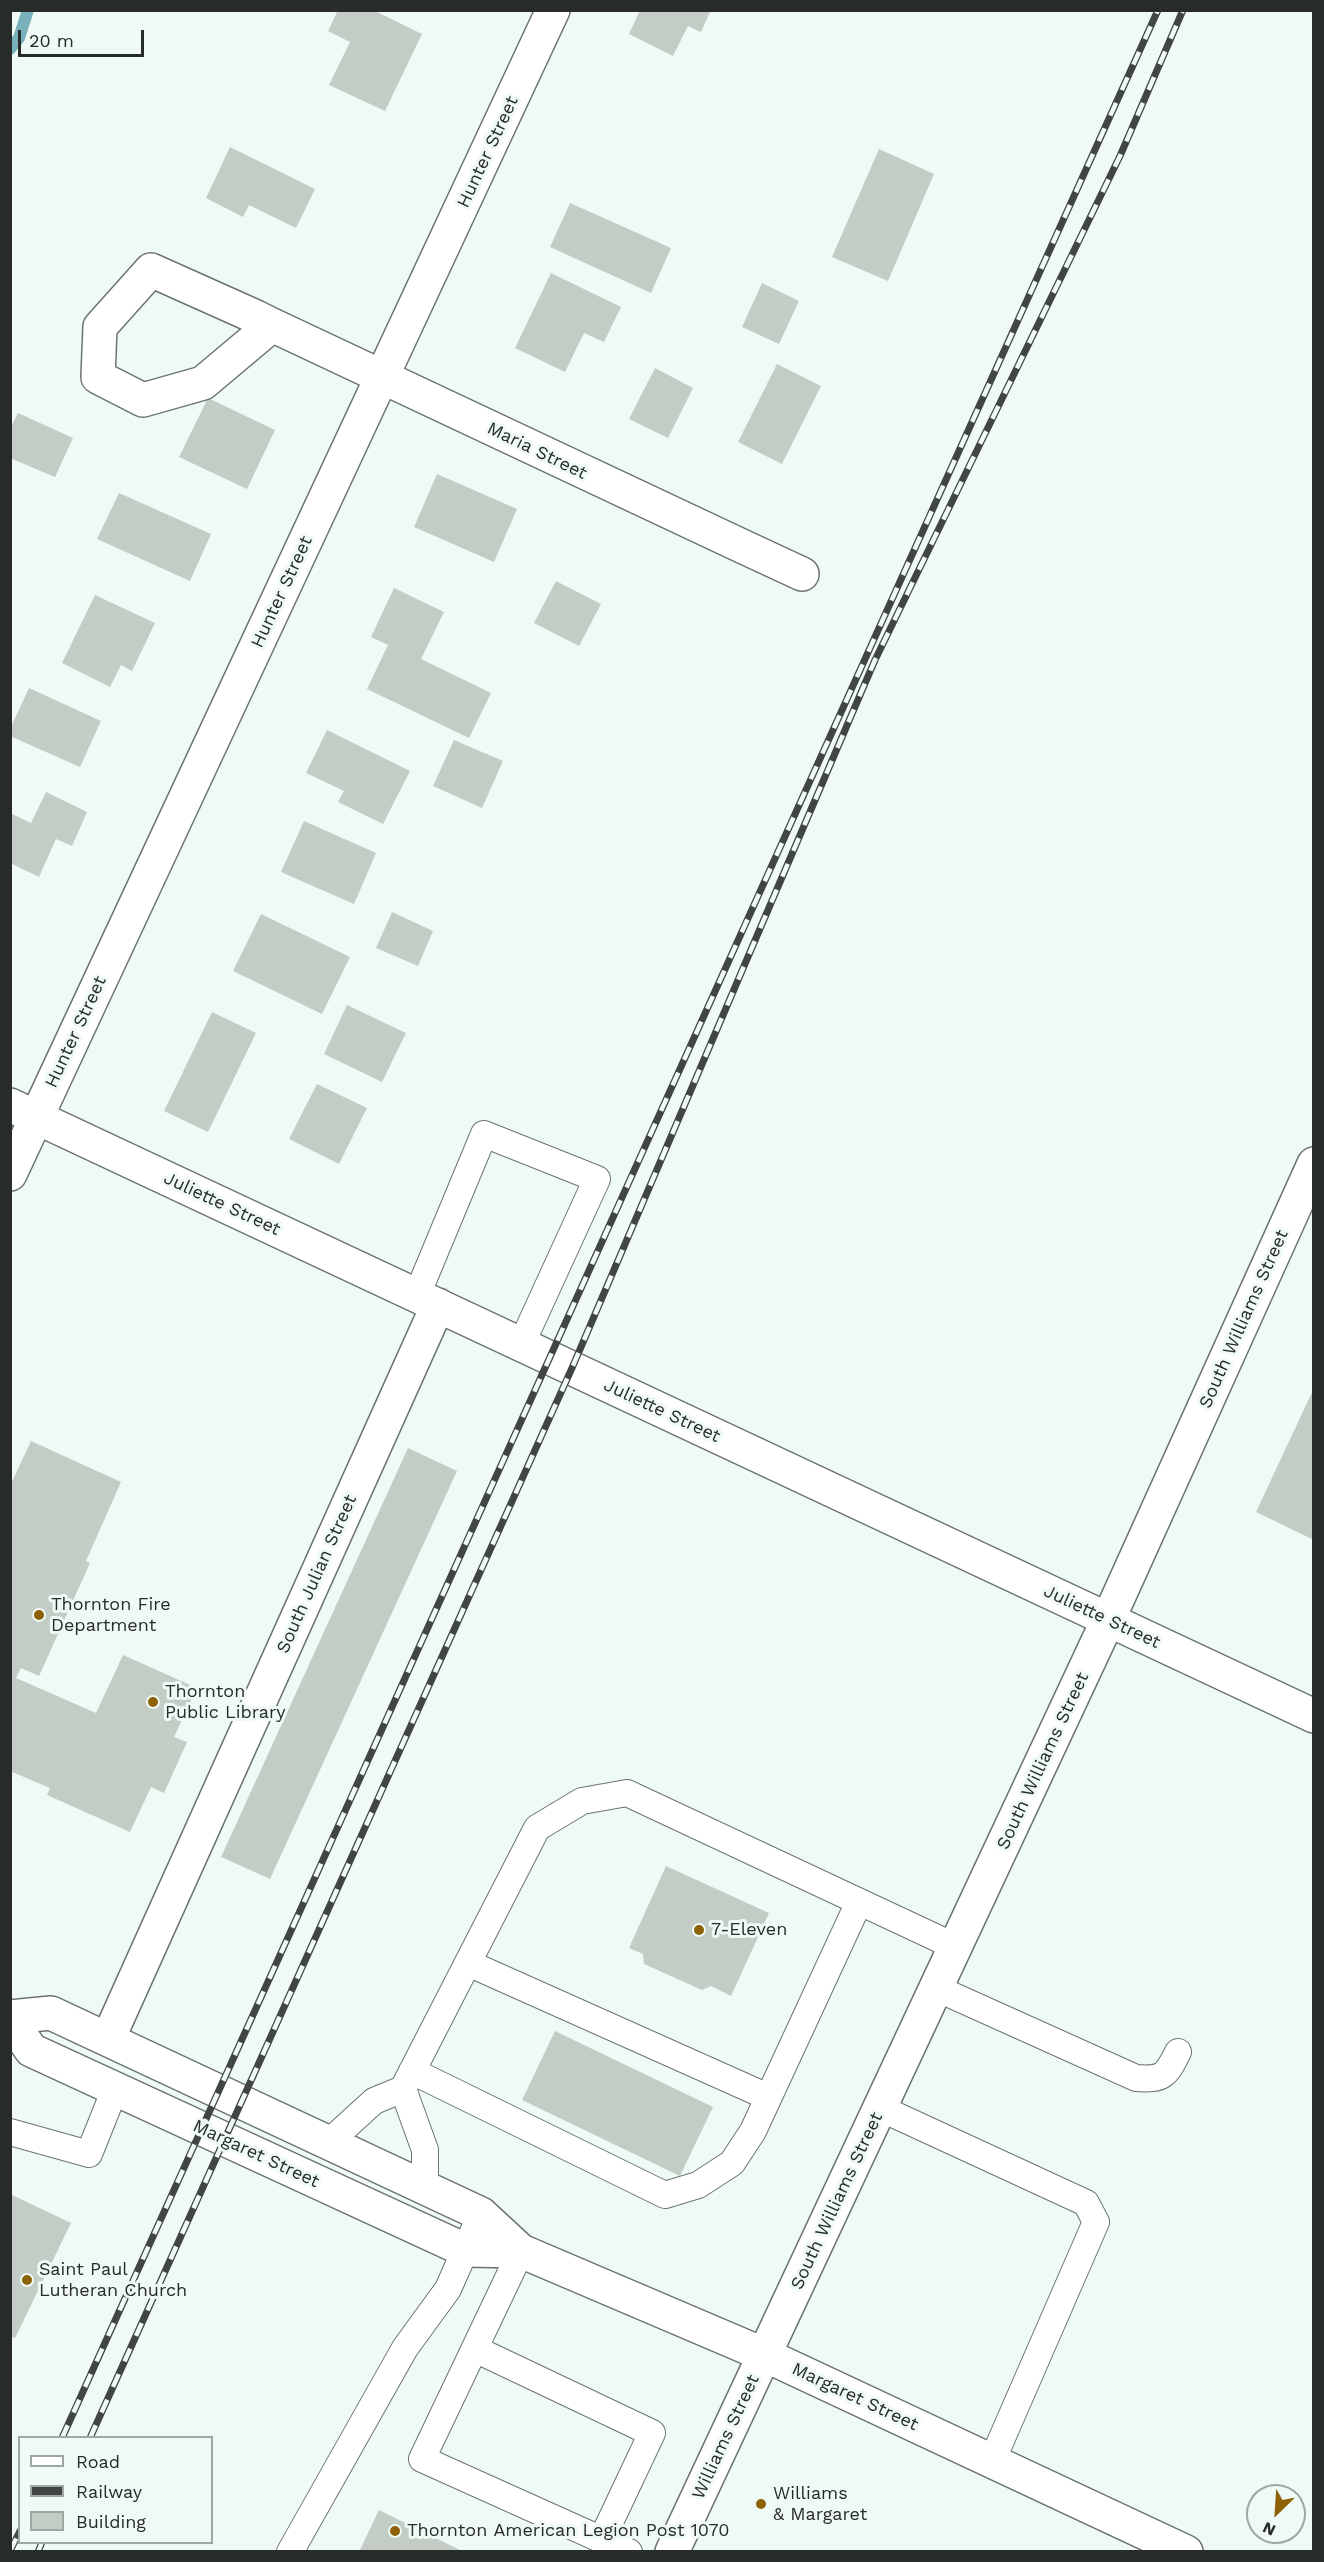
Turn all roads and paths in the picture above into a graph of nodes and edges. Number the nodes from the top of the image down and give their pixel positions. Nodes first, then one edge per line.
1 (554, 10) edge
2 (272, 325) junction
3 (383, 377) junction
4 (802, 574) dead end
5 (24, 1111) edge
6 (1314, 1164) edge
7 (10, 1174) edge
8 (427, 1300) junction
9 (521, 1345) junction
10 (1108, 1620) junction
11 (1314, 1716) edge
12 (859, 1902) junction
13 (956, 1947) junction
14 (468, 1962) junction
15 (936, 1988) junction
16 (10, 2018) edge
17 (108, 2039) junction
18 (1178, 2052) dead end
19 (408, 2080) junction
20 (115, 2089) junction
21 (768, 2097) junction
22 (880, 2108) junction
23 (10, 2132) edge
24 (329, 2142) junction
25 (425, 2187) junction
26 (481, 2214) junction
27 (465, 2250) junction
28 (521, 2251) junction
29 (475, 2349) junction
30 (765, 2355) junction
31 (992, 2461) junction
32 (602, 2539) junction
33 (290, 2552) edge
34 (629, 2552) edge
35 (672, 2552) edge
36 (1186, 2552) edge

1 - 3 street, Hunter Street
2 - 2 street, Maria Street
2 - 3 street, Maria Street
3 - 4 street, Maria Street
3 - 5 street, Hunter Street
5 - 7 street, Hunter Street
5 - 8 street, Juliette Street
6 - 10 street, South Williams Street
8 - 9 street, Juliette Street
8 - 9 lane
8 - 17 street, South Julian Street
9 - 10 street, Juliette Street
10 - 11 street, Juliette Street
10 - 13 street, South Williams Street
12 - 13 lane
12 - 14 lane
12 - 21 lane
13 - 15 street, South Williams Street
14 - 19 lane
14 - 21 lane
15 - 18 lane
15 - 22 street, South Williams Street
16 - 17 street, Margaret Street
16 - 20 street, Margaret Street
17 - 24 street, Margaret Street
19 - 21 lane
19 - 24 lane
19 - 25 lane
20 - 23 lane
20 - 27 street, Margaret Street
22 - 30 street, South Williams Street
22 - 31 lane
24 - 25 street, Margaret Street
25 - 26 street, Margaret Street
26 - 27 lane
26 - 28 street, Margaret Street
27 - 28 street, Margaret Street
27 - 33 lane
28 - 29 lane
28 - 30 street, Margaret Street
29 - 32 lane
29 - 32 lane
30 - 31 street, Margaret Street
30 - 35 street, Williams Street
31 - 36 street, Margaret Street
32 - 34 lane

